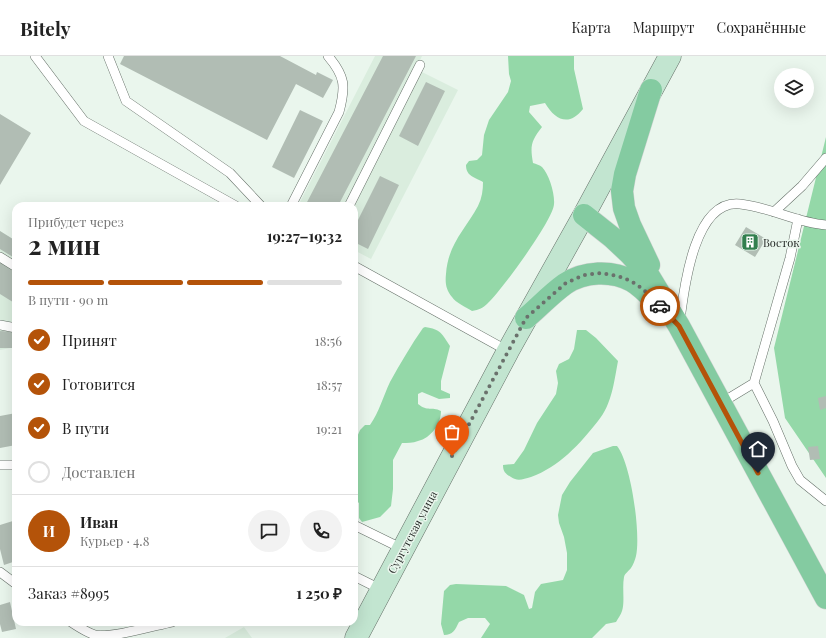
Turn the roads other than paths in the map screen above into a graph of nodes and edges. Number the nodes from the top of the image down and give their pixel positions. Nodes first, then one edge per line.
1 (35, 56) edge
2 (108, 56) edge
3 (328, 56) edge
4 (670, 56) edge
5 (420, 65) dead end
6 (651, 90) junction
7 (826, 158) edge
8 (229, 202) edge
9 (257, 202) edge
10 (293, 202) edge
11 (351, 202) edge
12 (774, 212) junction
13 (584, 215) junction
14 (798, 219) junction
15 (826, 225) edge
16 (0, 257) edge
17 (12, 264) edge
18 (358, 268) edge
19 (526, 318) junction
20 (679, 326) junction
21 (508, 351) junction
22 (754, 383) junction
23 (721, 403) junction
24 (0, 465) edge
25 (12, 465) edge
26 (826, 501) edge
27 (358, 527) edge
28 (403, 549) junction
29 (0, 573) edge
30 (358, 578) edge
31 (12, 581) edge
32 (382, 590) junction
33 (826, 598) edge
34 (76, 626) edge
35 (140, 626) edge
36 (356, 638) edge

1 - 8 lane
2 - 9 lane
3 - 10 lane
4 - 6 main road, Сургутская улица
5 - 11 lane
6 - 13 main road, Сургутская улица
6 - 20 main road
7 - 12 lane
12 - 14 lane
12 - 20 lane
13 - 19 main road, Сургутская улица
13 - 20 main road
14 - 15 lane
14 - 22 lane
16 - 17 lane
18 - 21 lane
19 - 20 main road
19 - 21 main road, Сургутская улица
20 - 23 main road
21 - 28 main road, Сургутская улица
22 - 23 lane
22 - 26 lane
23 - 33 main road
24 - 25 lane
27 - 28 lane
28 - 32 main road, Сургутская улица
29 - 31 lane
30 - 32 lane
32 - 36 main road, Сургутская улица
34 - 35 lane

